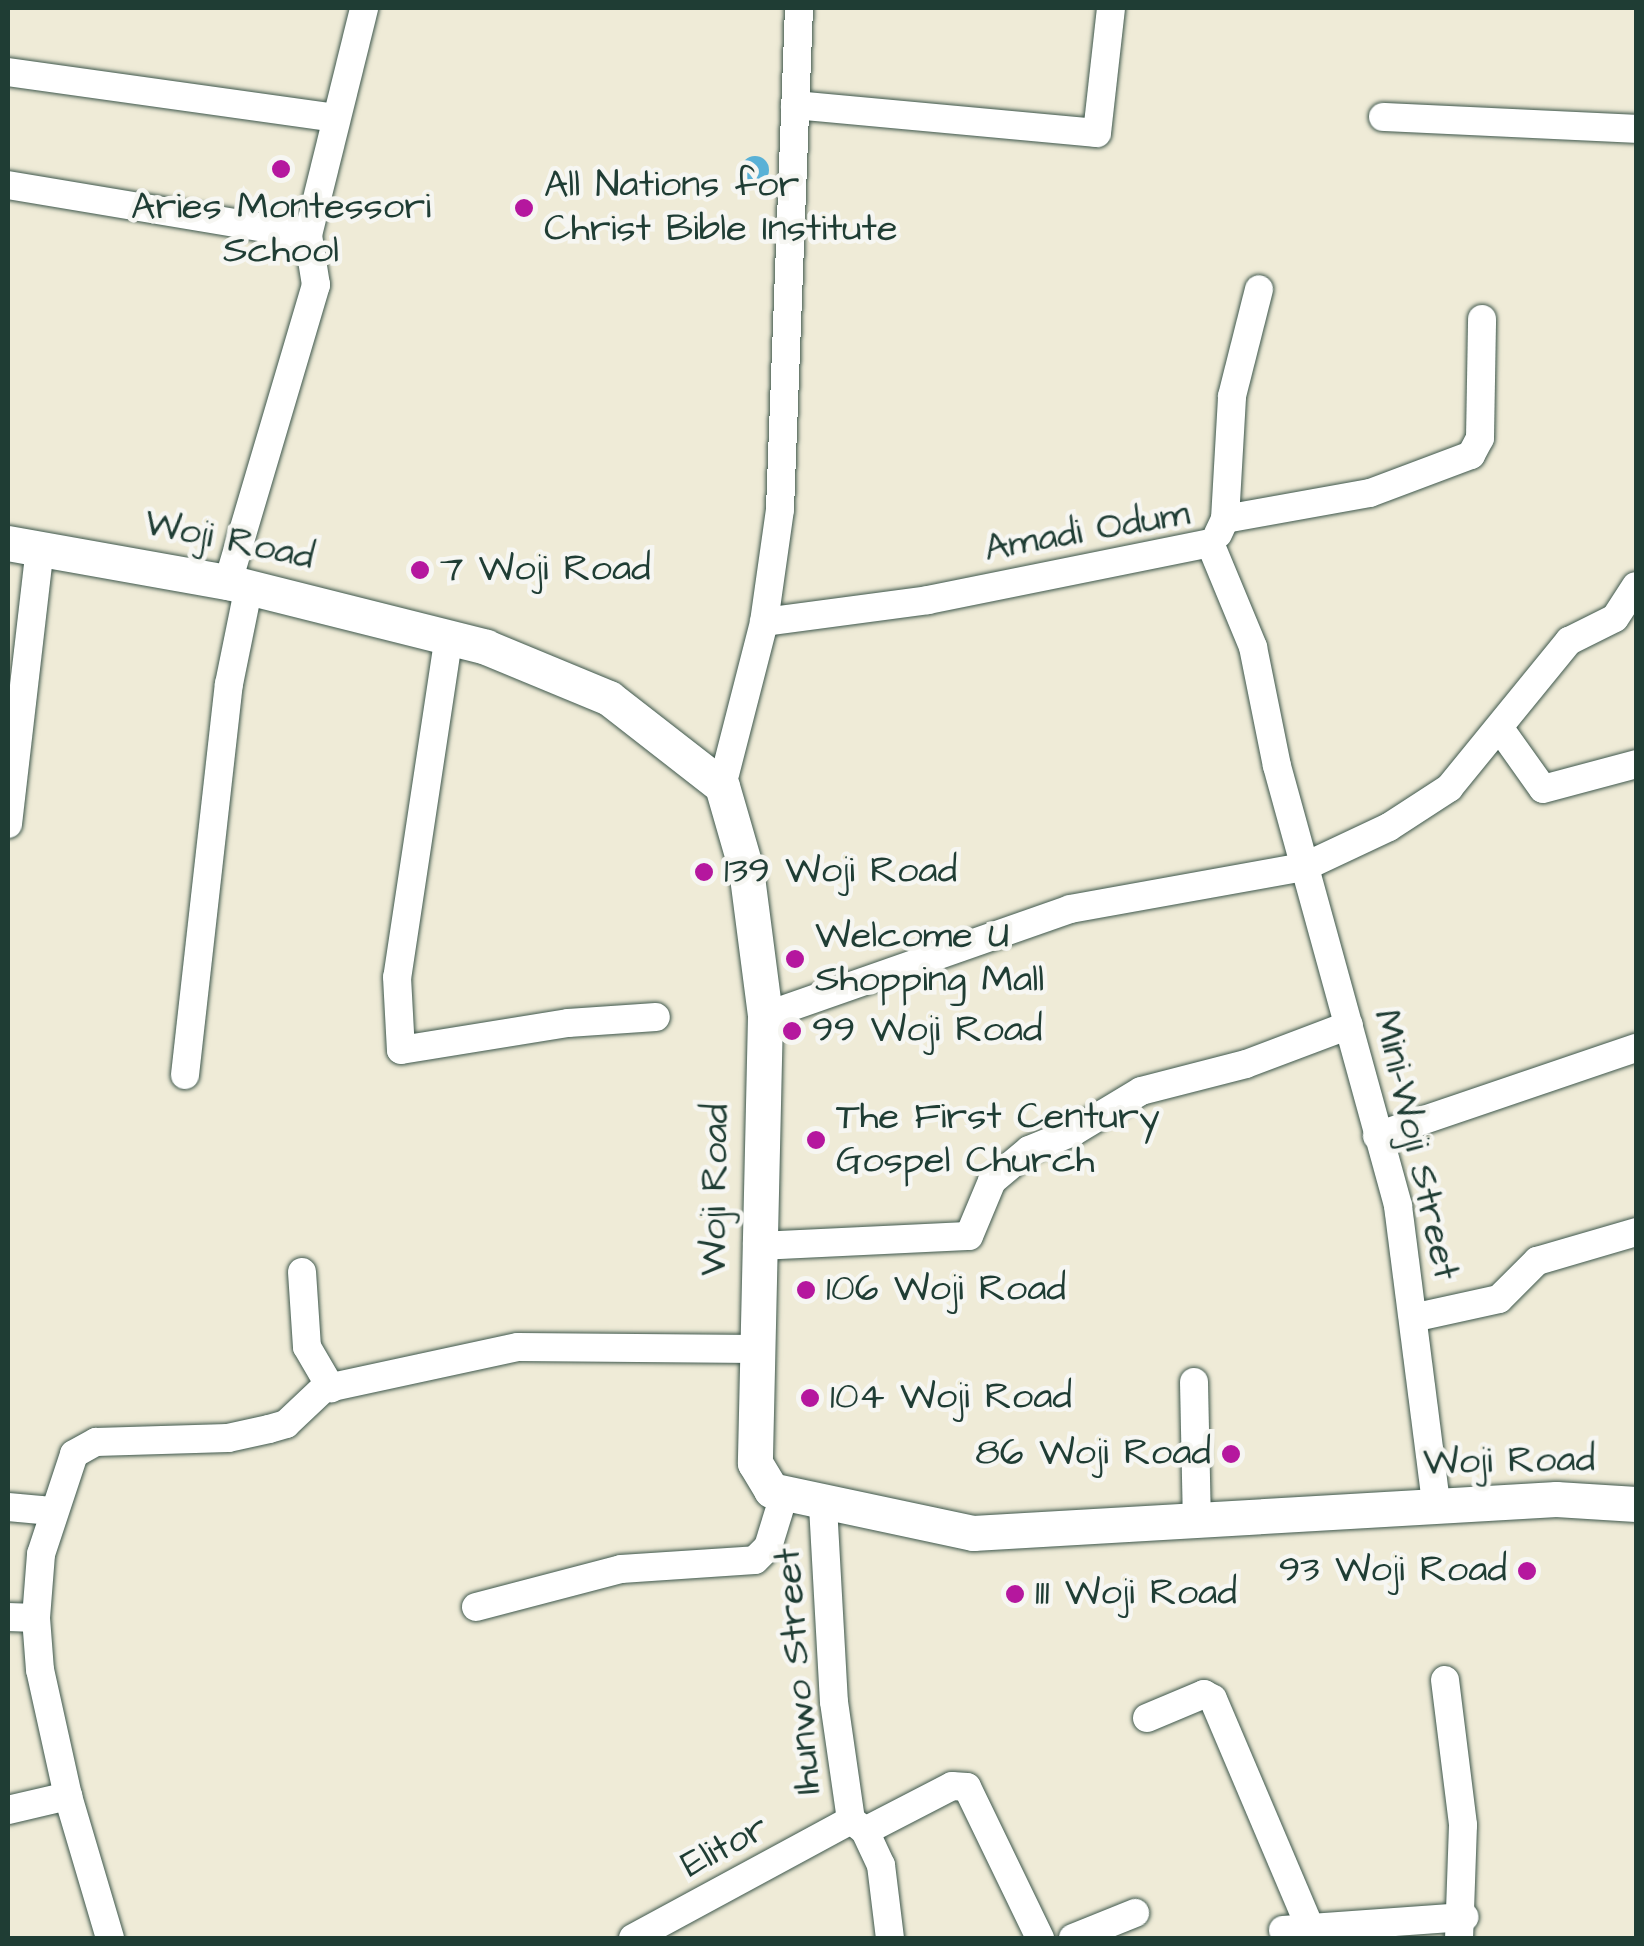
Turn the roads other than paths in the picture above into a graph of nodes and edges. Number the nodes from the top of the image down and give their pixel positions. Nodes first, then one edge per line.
1 (364, 8) edge
2 (799, 8) edge
3 (1112, 8) edge
4 (8, 72) edge
5 (795, 104) junction
6 (1383, 116) dead end
7 (334, 118) junction
8 (1636, 129) edge
9 (8, 185) edge
10 (308, 235) junction
11 (1259, 289) dead end
12 (1482, 318) dead end
13 (1218, 531) junction
14 (24, 546) edge
15 (239, 584) junction
16 (1636, 586) edge
17 (764, 622) junction
18 (449, 636) junction
19 (1500, 730) junction
20 (1636, 764) edge
21 (722, 786) junction
22 (8, 824) edge
23 (1304, 867) junction
24 (765, 1016) junction
25 (656, 1017) dead end
26 (1349, 1025) junction
27 (1636, 1048) edge
28 (185, 1075) dead end
29 (1377, 1136) junction
30 (1636, 1232) edge
31 (758, 1246) junction
32 (302, 1272) dead end
33 (1416, 1316) junction
34 (756, 1349) junction
35 (1194, 1382) dead end
36 (331, 1388) junction
37 (784, 1495) junction
38 (1436, 1504) junction
39 (1636, 1504) edge
40 (823, 1506) junction
41 (8, 1507) edge
42 (52, 1510) junction
43 (1197, 1523) junction
44 (476, 1606) dead end
45 (8, 1617) edge
46 (36, 1618) junction
47 (1445, 1680) dead end
48 (1147, 1718) dead end
49 (68, 1796) junction
50 (8, 1810) edge
51 (858, 1826) junction
52 (1135, 1913) dead end
53 (1462, 1928) edge
54 (110, 1938) edge
55 (633, 1938) edge
56 (890, 1938) edge
57 (1040, 1938) edge
58 (1073, 1938) edge

1 - 7 street
2 - 5 street
3 - 5 street
4 - 7 street
5 - 17 street
6 - 8 street
7 - 10 street
9 - 10 street
10 - 15 street
11 - 13 street
12 - 13 street
13 - 17 street, Amadi Odum
13 - 23 street, Amadi Odum
14 - 15 main road, Woji Road
14 - 22 street
15 - 18 main road, Woji Road
15 - 28 street
16 - 19 street
17 - 21 street
18 - 21 main road, Woji Road
18 - 25 street
19 - 20 street
19 - 23 street
21 - 24 main road, Woji Road
23 - 24 street
23 - 26 street, Mini-Woji Street
24 - 31 main road, Woji Road
26 - 29 street, Mini-Woji Street
26 - 31 street
27 - 29 street
29 - 33 street, Mini-Woji Street
30 - 33 street
31 - 34 main road, Woji Road
32 - 36 street
33 - 38 street, Mini-Woji Street
34 - 36 street
34 - 37 main road, Woji Road
35 - 43 street
36 - 42 street
37 - 40 main road, Woji Road
37 - 44 street
38 - 39 main road, Woji Road
38 - 43 main road, Woji Road
40 - 43 main road, Woji Road
40 - 51 street, Ihunwo Street
41 - 42 street
42 - 46 street
45 - 46 street
46 - 49 street
47 - 53 street
48 - 53 street
49 - 50 street
49 - 54 street
51 - 55 street, Elitor
51 - 56 street, Ihunwo Street
51 - 57 street, Elitor
52 - 58 street

